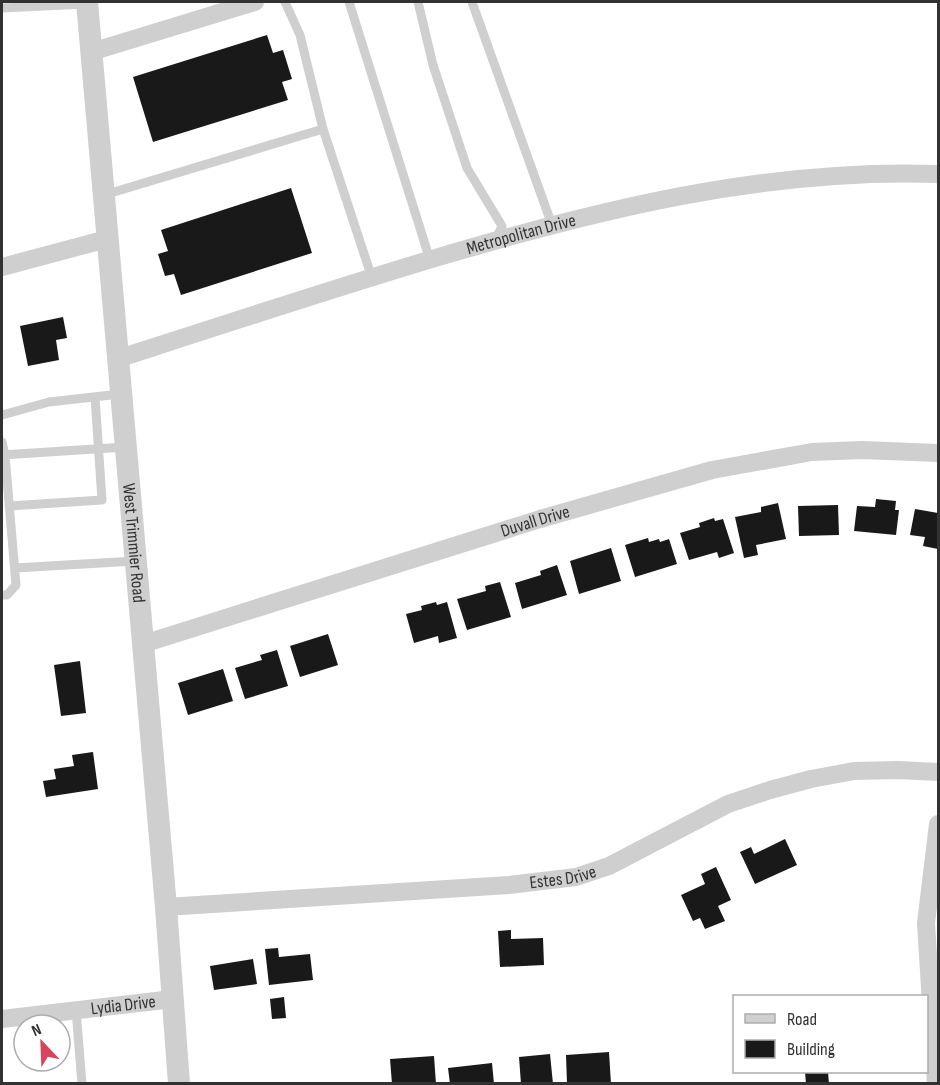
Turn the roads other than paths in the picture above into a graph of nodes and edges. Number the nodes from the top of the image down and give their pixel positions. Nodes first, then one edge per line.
1 (255, 2) edge
2 (285, 2) edge
3 (349, 2) edge
4 (418, 2) edge
5 (472, 2) edge
6 (87, 3) edge
7 (44, 4) edge
8 (2, 8) edge
9 (91, 52) junction
10 (323, 129) junction
11 (939, 174) edge
12 (104, 195) junction
13 (552, 225) junction
14 (108, 239) junction
15 (495, 240) junction
16 (430, 260) junction
17 (2, 267) edge
18 (372, 278) junction
19 (117, 359) junction
20 (120, 394) junction
21 (95, 397) junction
22 (2, 415) edge
23 (2, 442) edge
24 (125, 447) junction
25 (98, 448) junction
26 (939, 453) edge
27 (3, 455) edge
28 (9, 506) junction
29 (135, 561) junction
30 (15, 568) junction
31 (2, 596) edge
32 (143, 644) junction
33 (939, 772) edge
34 (939, 824) edge
35 (166, 906) junction
36 (173, 999) junction
37 (75, 1010) junction
38 (2, 1018) edge
39 (82, 1083) edge
40 (179, 1083) edge
41 (936, 1083) edge

1 - 9 street
2 - 10 lane
3 - 16 lane
4 - 15 lane
5 - 13 lane
6 - 7 lane
6 - 9 street, West Trimmier Road
7 - 8 lane
9 - 12 street, West Trimmier Road
10 - 12 lane
10 - 18 lane
11 - 13 street, Metropolitan Drive
12 - 14 street, West Trimmier Road
13 - 15 street, Metropolitan Drive
14 - 17 street
14 - 19 street, West Trimmier Road
15 - 16 street, Metropolitan Drive
16 - 18 street, Metropolitan Drive
18 - 19 street, Metropolitan Drive
19 - 20 street, West Trimmier Road
20 - 21 lane
20 - 24 street, West Trimmier Road
21 - 22 lane
21 - 25 lane
23 - 27 lane
24 - 25 lane
24 - 29 street, West Trimmier Road
25 - 27 lane
25 - 28 lane
26 - 32 street, Duvall Drive
27 - 28 lane
28 - 30 lane
29 - 30 lane
29 - 32 street, West Trimmier Road
30 - 31 lane
32 - 35 street, West Trimmier Road
33 - 35 street, Estes Drive
34 - 41 street
35 - 36 street, West Trimmier Road
36 - 37 street, Lydia Drive
36 - 40 street, West Trimmier Road
37 - 38 street, Lydia Drive
37 - 39 lane

